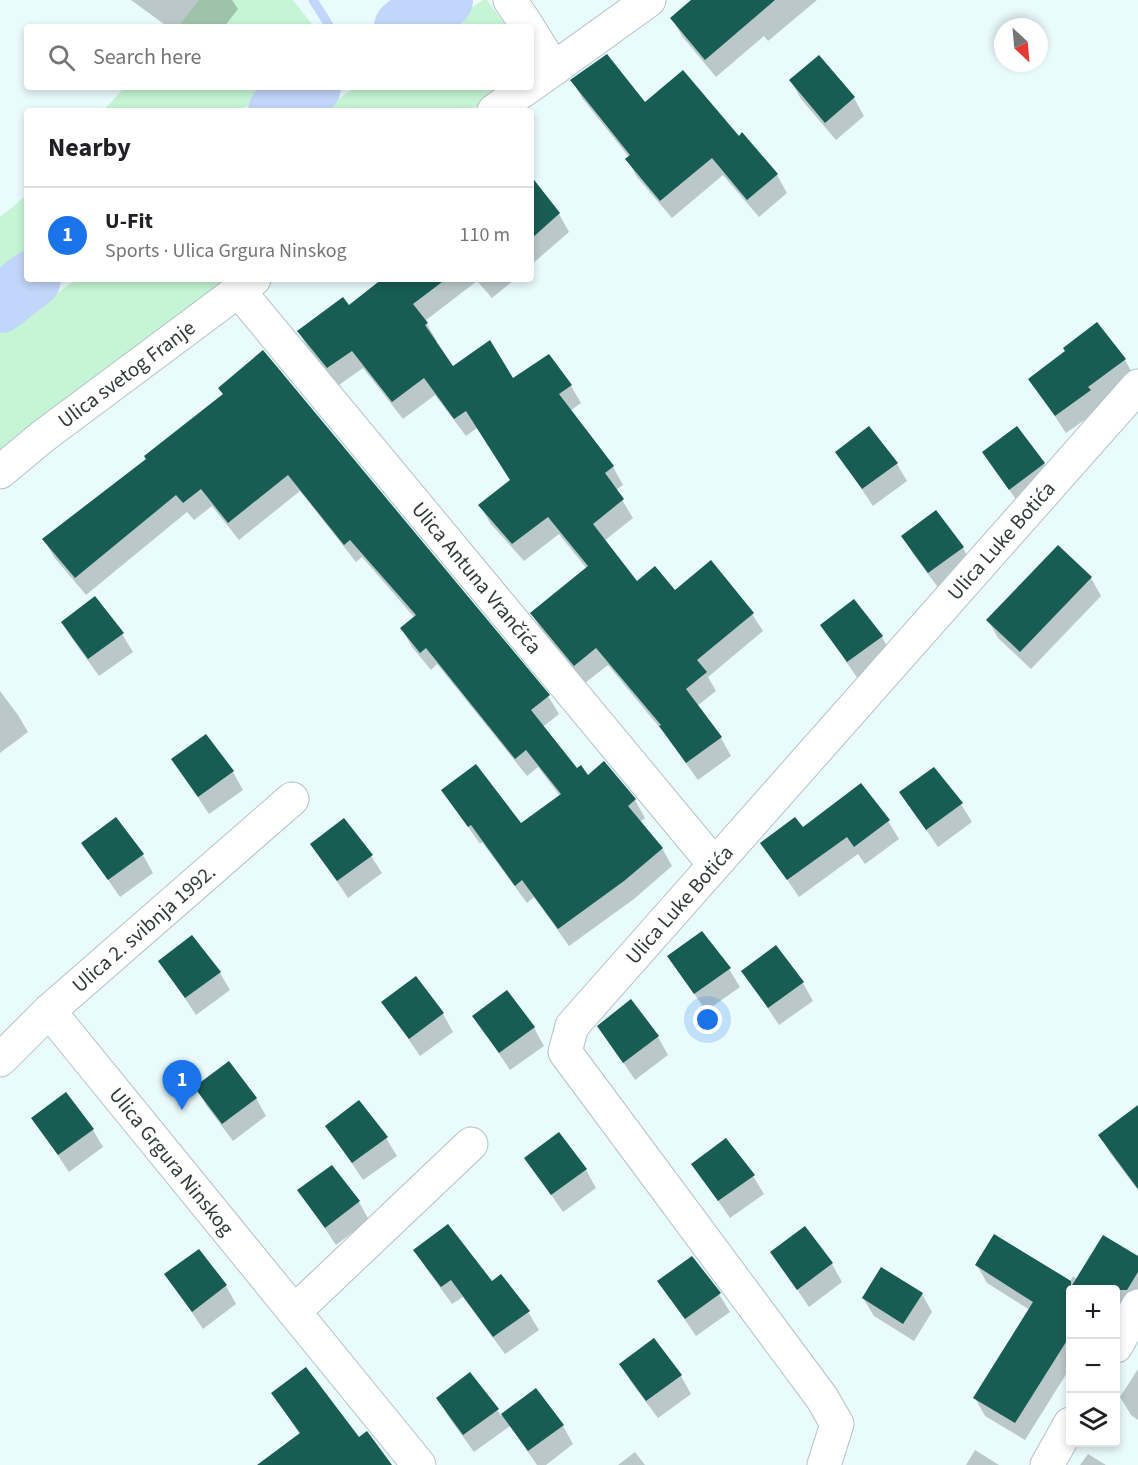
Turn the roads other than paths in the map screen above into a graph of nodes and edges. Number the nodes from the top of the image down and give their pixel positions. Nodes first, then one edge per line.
1 (510, 0) edge
2 (649, 0) edge
3 (525, 24) edge
4 (534, 56) edge
5 (538, 80) edge
6 (524, 90) edge
7 (498, 108) edge
8 (246, 285) edge
9 (1138, 386) edge
10 (0, 472) edge
11 (292, 799) dead end
12 (714, 864) junction
13 (49, 1011) junction
14 (0, 1060) edge
15 (471, 1144) dead end
16 (1138, 1306) edge
17 (294, 1312) junction
18 (1120, 1339) edge
19 (1066, 1433) edge
20 (419, 1465) edge
21 (824, 1465) edge
22 (1047, 1465) edge

1 - 3 street
2 - 5 street
4 - 5 street
6 - 7 street
8 - 10 street, Ulica svetog Franje
8 - 12 street, Ulica Antuna Vrančića
9 - 12 street, Ulica Luke Botića
11 - 13 street, Ulica 2. svibnja 1992.
12 - 21 street, Ulica Luke Botića
13 - 14 street, Ulica 2. svibnja 1992.
13 - 17 street, Ulica Grgura Ninskog
15 - 17 street
16 - 18 street
17 - 20 street, Ulica Grgura Ninskog
19 - 22 street

